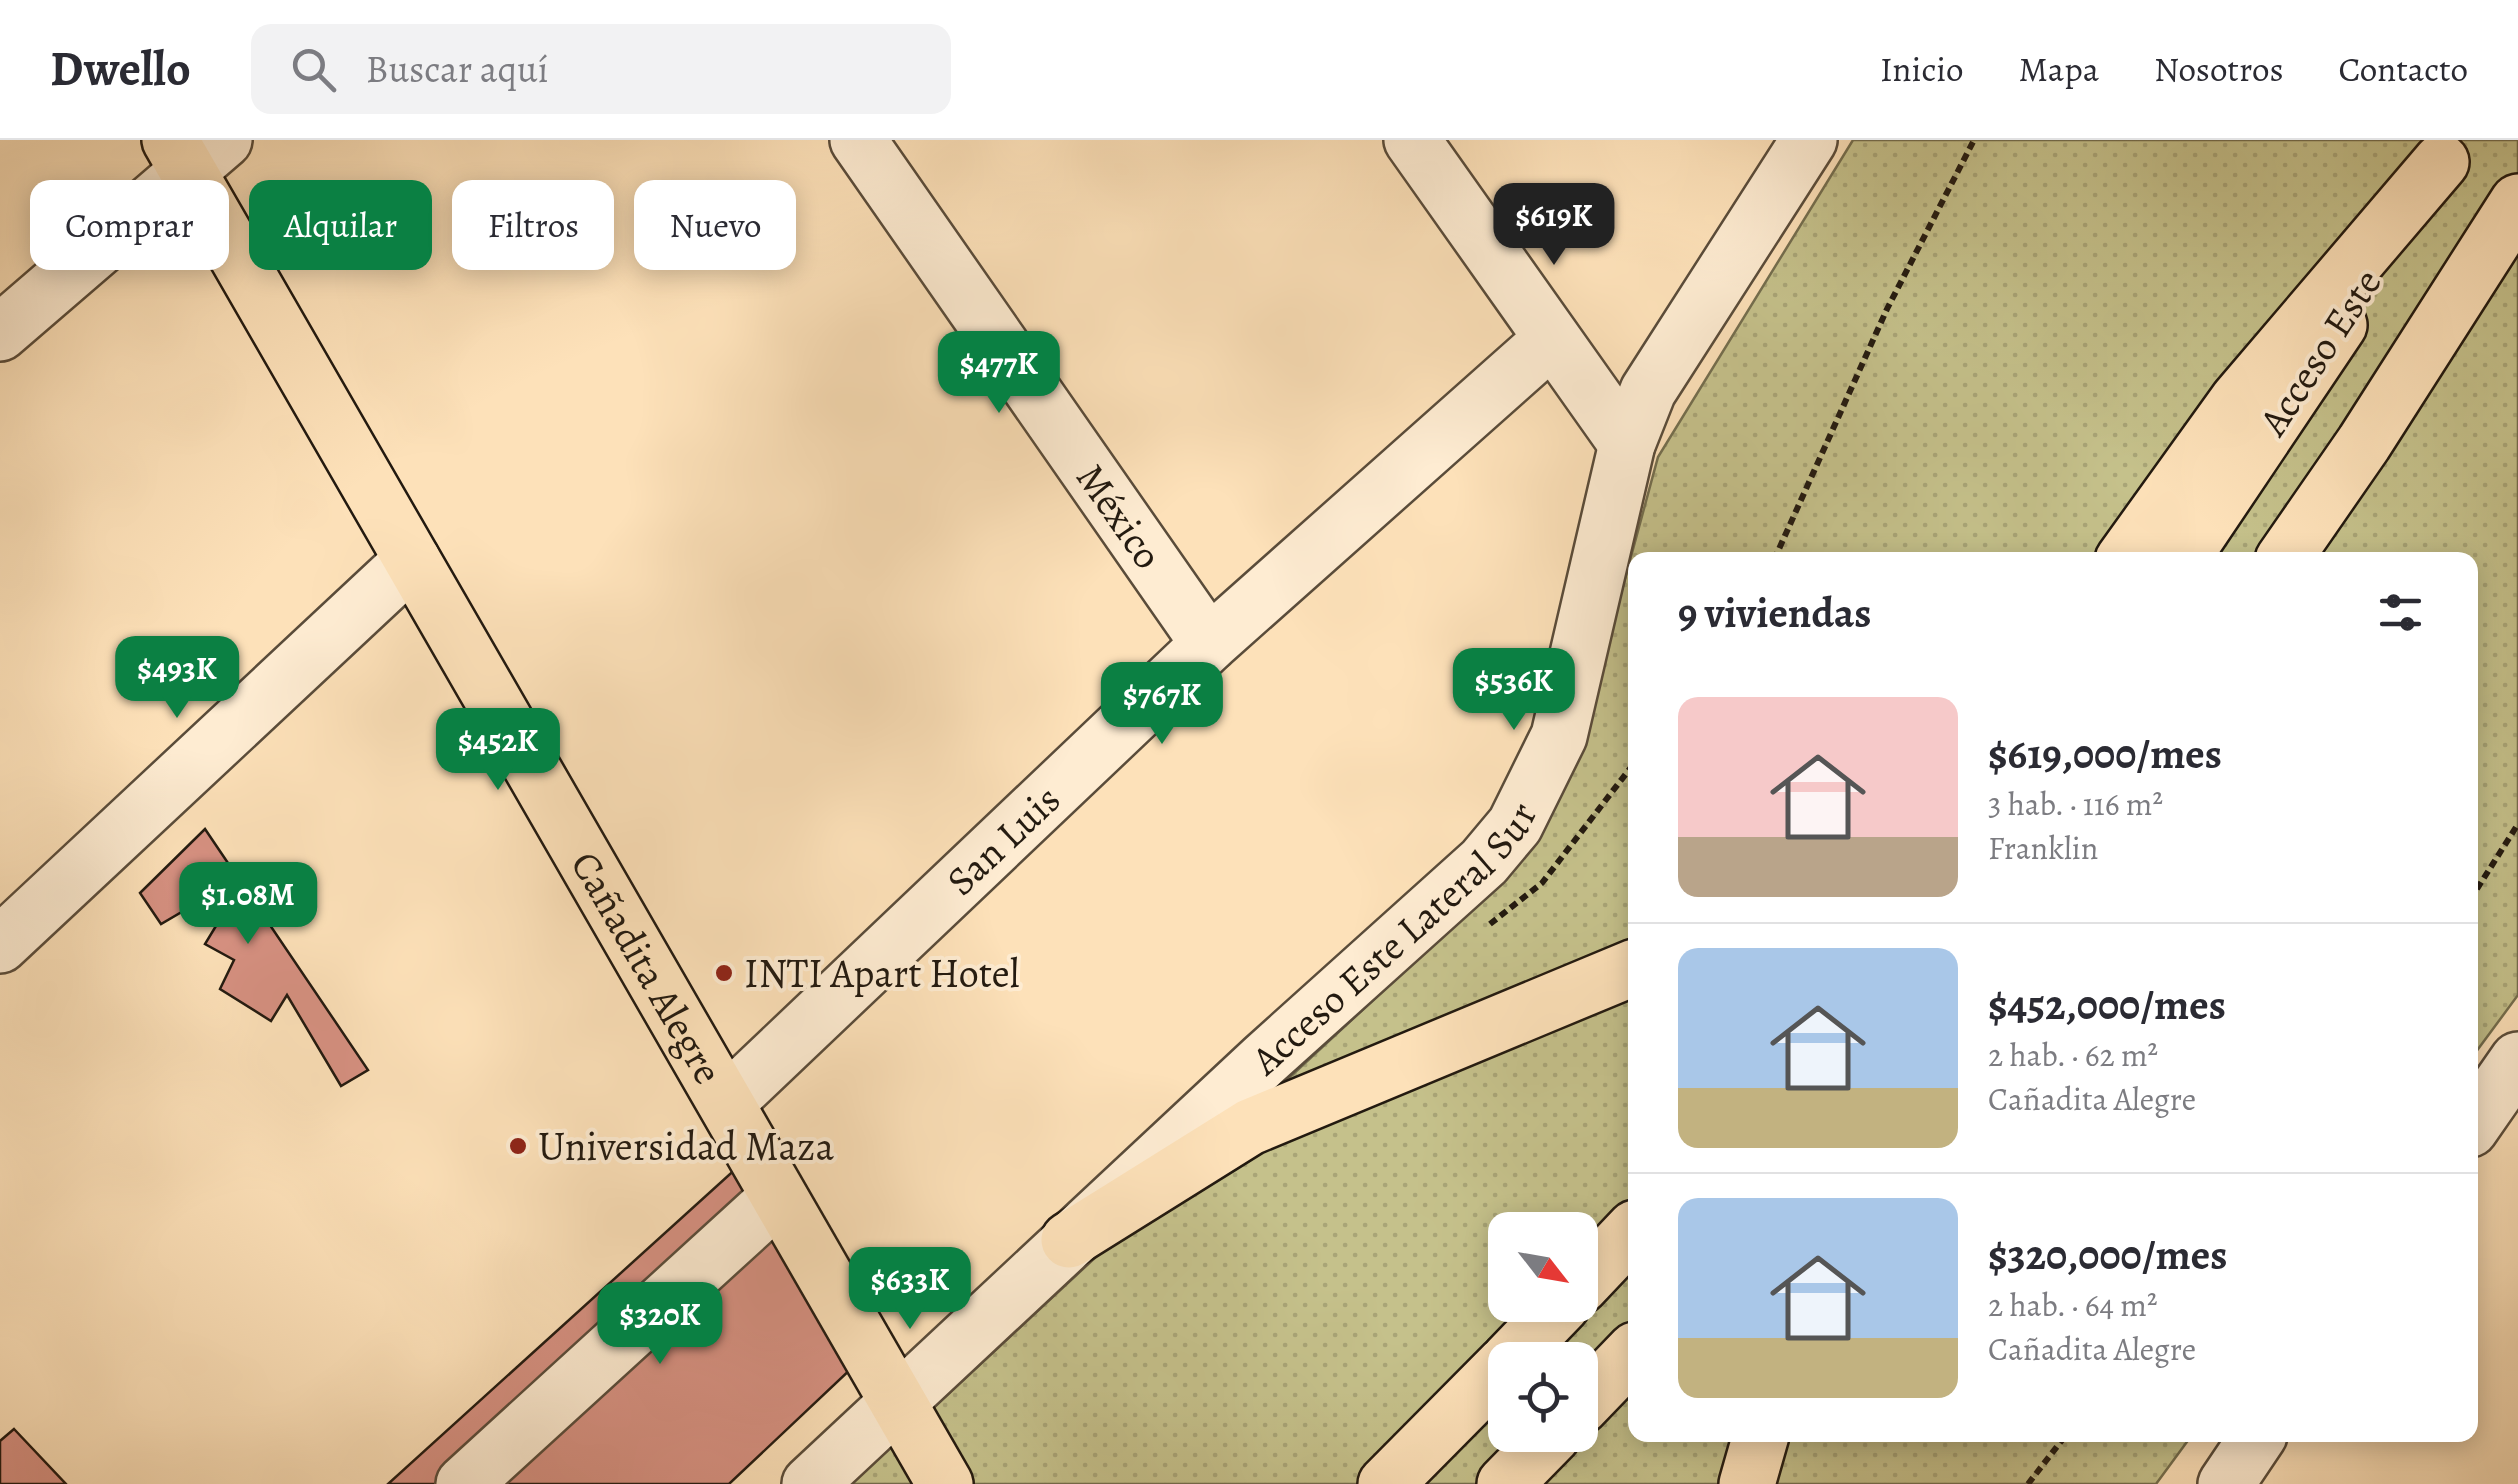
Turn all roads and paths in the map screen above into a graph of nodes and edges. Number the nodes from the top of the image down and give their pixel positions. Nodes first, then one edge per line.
1 (858, 140) edge
2 (1412, 140) edge
3 (1809, 140) edge
4 (1974, 140) edge
5 (194, 151) edge
6 (2447, 151) edge
7 (2518, 202) edge
8 (2518, 253) edge
9 (0, 332) edge
10 (1552, 339) junction
11 (1627, 444) junction
12 (1778, 552) edge
13 (2129, 552) edge
14 (2186, 552) edge
15 (2288, 552) edge
16 (2320, 552) edge
17 (412, 560) junction
18 (1209, 644) junction
19 (2518, 824) edge
20 (2478, 887) edge
21 (0, 945) edge
22 (1628, 971) edge
23 (2518, 1060) edge
24 (726, 1103) junction
25 (2478, 1118) edge
26 (778, 1198) junction
27 (1628, 1235) edge
28 (1069, 1240) junction
29 (1598, 1267) edge
30 (1546, 1322) edge
31 (1526, 1342) edge
32 (1628, 1357) edge
33 (1488, 1381) edge
34 (1598, 1389) edge
35 (899, 1401) junction
36 (1759, 1442) edge
37 (2061, 1442) edge
38 (2254, 1442) edge
39 (1537, 1452) edge
40 (464, 1484) edge
41 (810, 1484) edge
42 (945, 1484) edge
43 (1386, 1484) edge
44 (1504, 1484) edge
45 (1747, 1484) edge
46 (2028, 1484) edge
47 (2226, 1484) edge

1 - 18 street, México
2 - 10 street
3 - 11 street, Acceso Este Lateral Sur
4 - 12 path
5 - 9 street
5 - 17 main road, Cañadita Alegre
6 - 13 main road
6 - 14 main road, Acceso Este
7 - 15 main road
8 - 16 main road
10 - 11 street
10 - 18 street, San Luis
11 - 28 street, Acceso Este Lateral Sur
17 - 21 street
17 - 24 main road, Cañadita Alegre
18 - 24 street, San Luis
19 - 20 path
22 - 28 main road
23 - 25 street
24 - 26 main road, Cañadita Alegre
26 - 35 main road, Cañadita Alegre
26 - 40 street
27 - 29 main road
28 - 35 street, Acceso Este Lateral Sur
30 - 31 main road
32 - 34 main road
33 - 43 main road
35 - 41 street, Acceso Este Lateral Sur
35 - 42 main road, Cañadita Alegre
36 - 45 main road
37 - 46 path
38 - 47 street
39 - 44 main road

